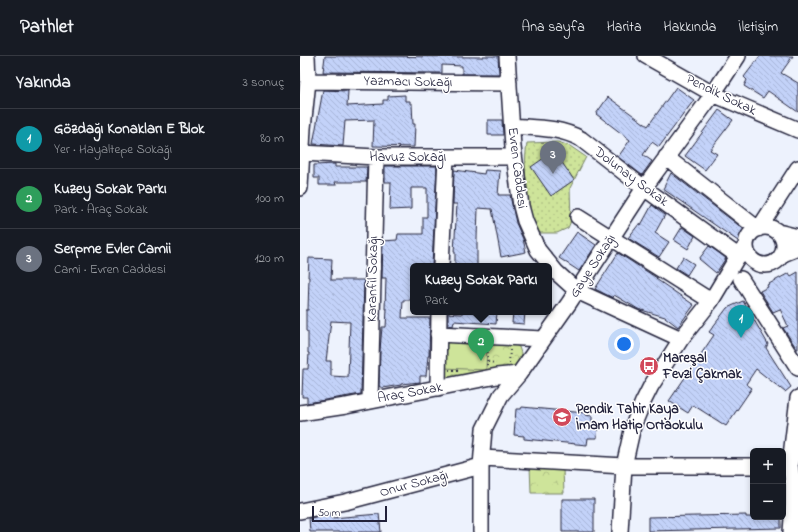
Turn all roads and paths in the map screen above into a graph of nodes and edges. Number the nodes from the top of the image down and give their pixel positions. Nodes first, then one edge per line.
1 (308, 56) edge
2 (507, 56) edge
3 (646, 56) edge
4 (738, 56) edge
5 (308, 81) junction
6 (509, 83) junction
7 (713, 94) junction
8 (512, 126) junction
9 (301, 129) edge
10 (798, 130) edge
11 (301, 153) edge
12 (376, 157) junction
13 (446, 157) junction
14 (514, 157) junction
15 (666, 157) junction
16 (798, 168) edge
17 (300, 188) edge
18 (644, 188) junction
19 (578, 217) dead end
20 (767, 229) junction
21 (798, 237) edge
22 (611, 239) junction
23 (798, 248) edge
24 (742, 251) junction
25 (783, 254) junction
26 (441, 263) edge
27 (547, 263) edge
28 (767, 265) junction
29 (552, 268) edge
30 (741, 279) junction
31 (577, 291) junction
32 (711, 301) junction
33 (439, 315) edge
34 (438, 334) junction
35 (543, 339) junction
36 (681, 339) junction
37 (488, 344) dead end
38 (510, 347) dead end
39 (488, 362) junction
40 (487, 367) dead end
41 (798, 368) edge
42 (443, 370) dead end
43 (465, 370) dead end
44 (519, 374) junction
45 (438, 388) junction
46 (798, 398) edge
47 (370, 400) junction
48 (300, 413) edge
49 (797, 415) edge
50 (482, 462) junction
51 (786, 464) edge
52 (624, 466) junction
53 (750, 466) edge
54 (796, 505) edge
55 (300, 511) edge
56 (481, 532) edge
57 (620, 532) edge
58 (791, 532) edge

1 - 5 street
2 - 6 street, Evren Caddesi
3 - 7 street, Pendik Sokak
4 - 7 street, Gaye Sokağı
5 - 6 street, Yazmacı Sokağı
5 - 9 street
6 - 8 street, Evren Caddesi
7 - 10 street, Pendik Sokak
7 - 15 street, Gaye Sokağı
8 - 14 street, Evren Caddesi
8 - 18 street, Dolunay Sokak
9 - 11 street
11 - 12 street, Havuz Sokağı
11 - 17 street
12 - 13 street, Havuz Sokağı
12 - 47 street, Karanfil Sokağı
13 - 14 street, Havuz Sokağı
13 - 26 street
14 - 27 street, Evren Caddesi
15 - 18 street, Gaye Sokağı
15 - 20 street
16 - 20 street
18 - 22 street, Gaye Sokağı
18 - 24 street, Dolunay Sokak
19 - 22 street
20 - 21 street
20 - 24 street
20 - 25 street
22 - 31 street, Gaye Sokağı
22 - 32 street
23 - 25 street
24 - 28 street
24 - 32 street
25 - 28 street
28 - 30 street
29 - 31 street, Evren Caddesi
30 - 32 street
30 - 41 street
31 - 35 street, Gaye Sokağı
31 - 36 street, Evren Caddesi
32 - 36 street
33 - 34 street
34 - 35 street
34 - 45 street
35 - 44 street, Gaye Sokağı
36 - 52 street
37 - 39 path
38 - 39 path
39 - 40 path
42 - 43 path
44 - 45 street, Araç Sokak
44 - 50 street, Gaye Sokağı
45 - 47 street, Araç Sokak
46 - 49 street
47 - 48 street, Araç Sokak
49 - 51 street
50 - 52 street, Onur Sokağı
50 - 55 street, Onur Sokağı
50 - 56 street, Gaye Sokağı
51 - 54 street
52 - 53 street, Onur Sokağı
52 - 57 street
54 - 58 street

